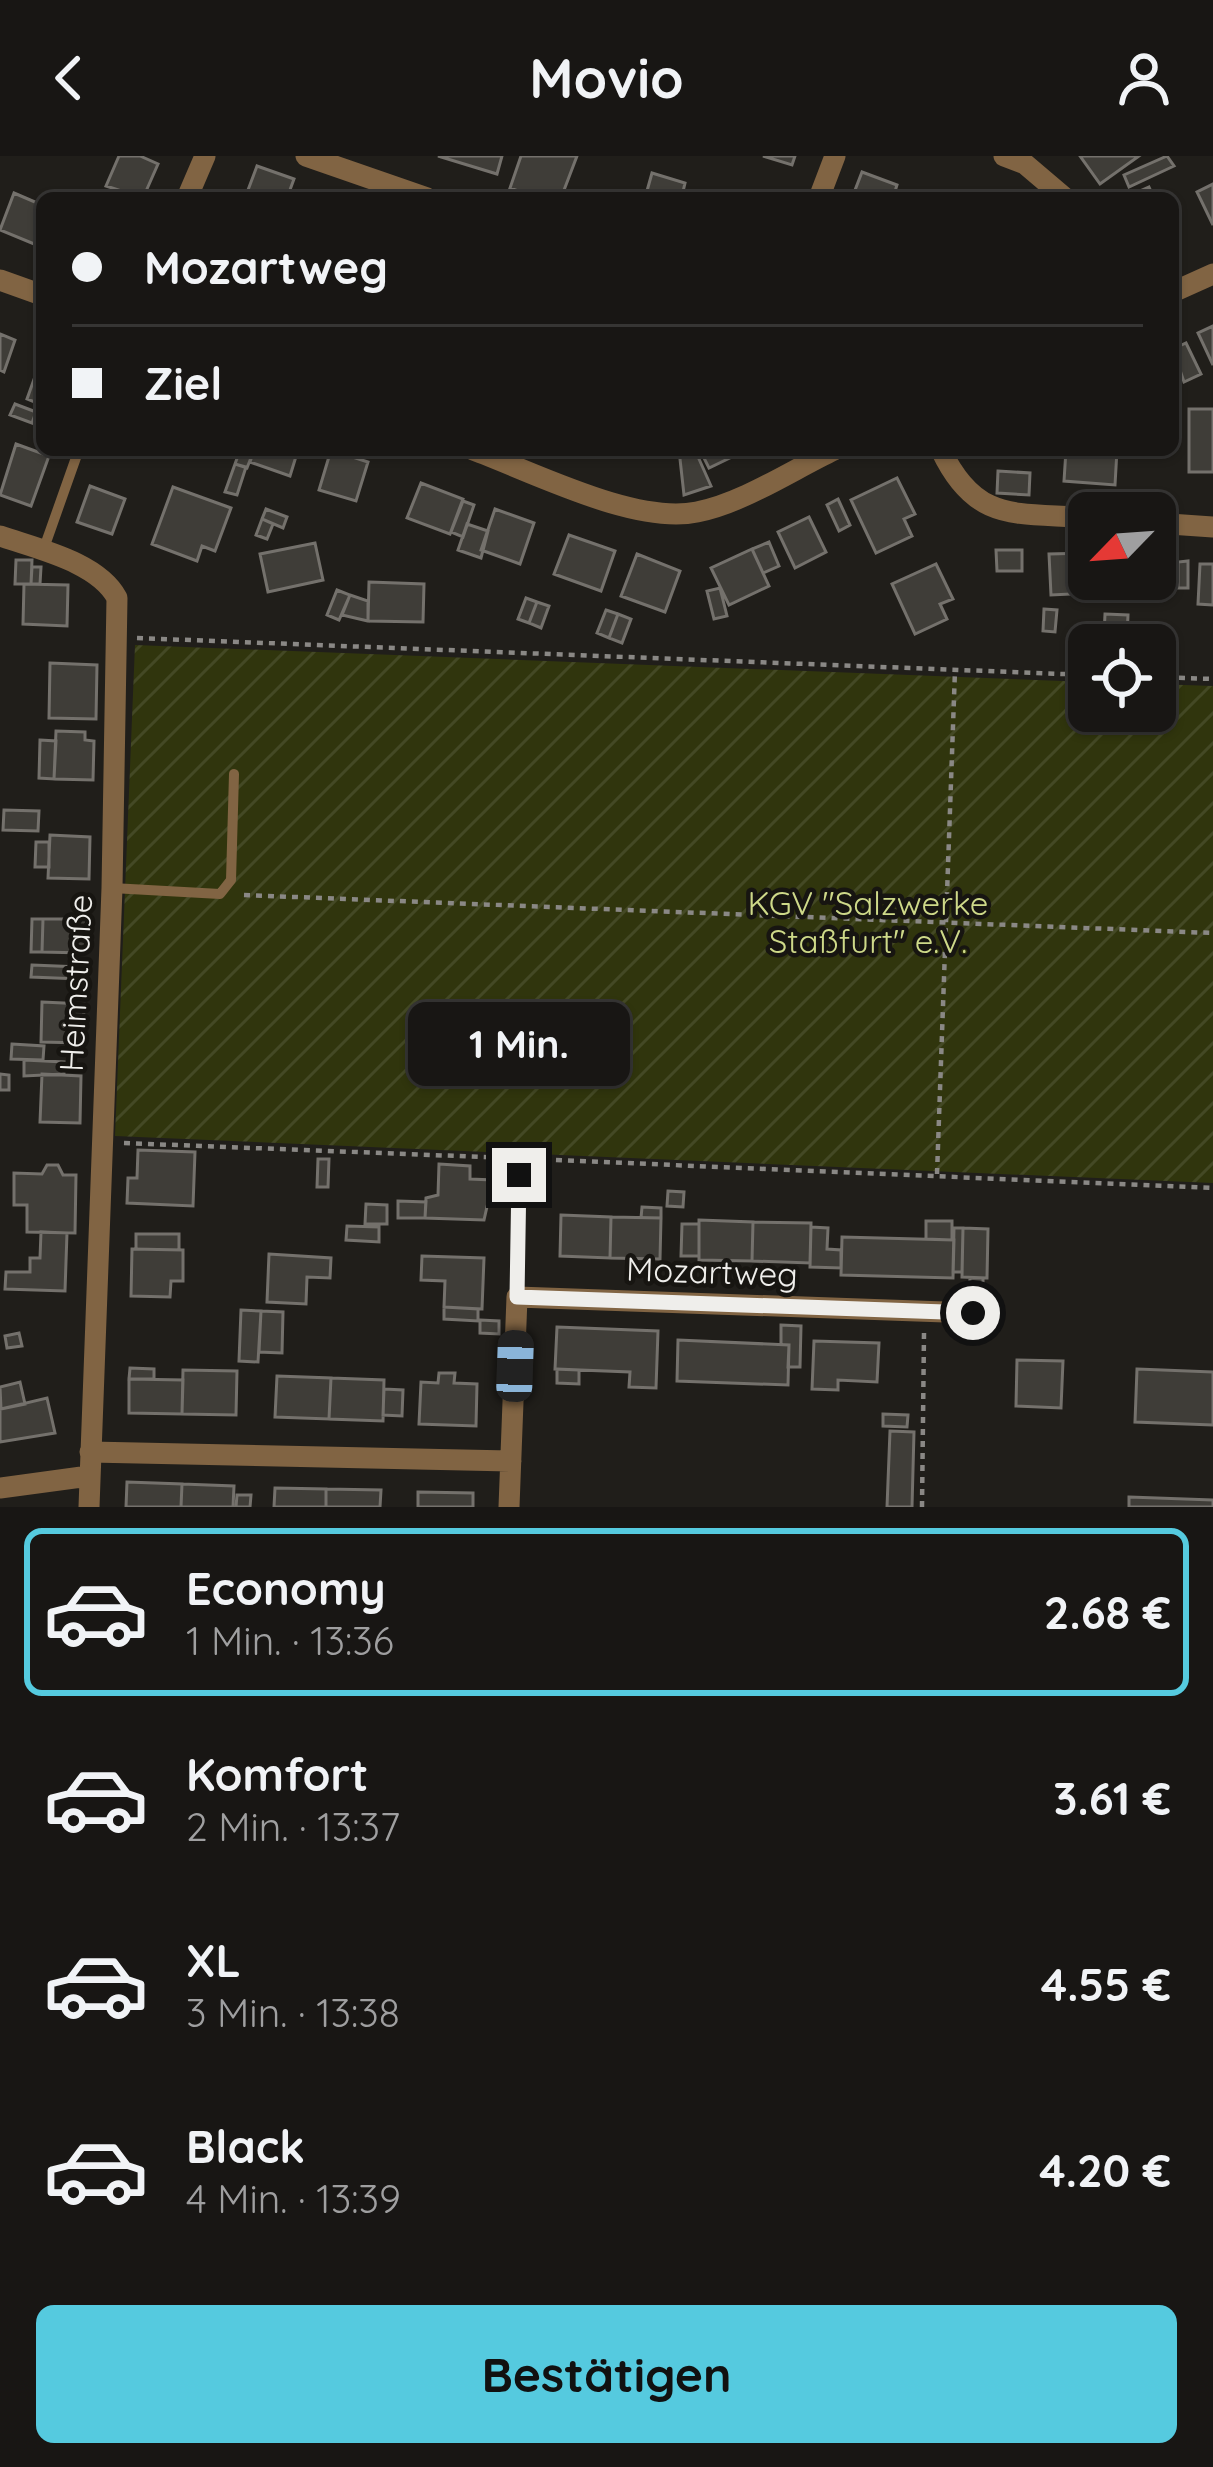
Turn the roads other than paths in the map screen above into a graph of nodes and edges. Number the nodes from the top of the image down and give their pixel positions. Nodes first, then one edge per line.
1 (205, 156) edge
2 (306, 156) edge
3 (835, 156) edge
4 (1004, 156) edge
5 (190, 192) edge
6 (410, 192) edge
7 (821, 192) edge
8 (1058, 192) edge
9 (1213, 274) edge
10 (0, 280) edge
11 (1179, 289) edge
12 (36, 293) edge
13 (77, 456) edge
14 (490, 456) edge
15 (821, 456) edge
16 (944, 456) edge
17 (1068, 516) edge
18 (1176, 524) edge
19 (1213, 527) edge
20 (0, 536) edge
21 (43, 551) junction
22 (234, 774) dead end
23 (112, 888) junction
24 (519, 1175) dead end
25 (517, 1297) junction
26 (973, 1313) dead end
27 (90, 1452) junction
28 (511, 1461) junction
29 (89, 1476) junction
30 (0, 1488) edge
31 (89, 1507) edge
32 (508, 1507) edge

1 - 5 street
2 - 6 street
3 - 7 street
4 - 8 street
9 - 11 street
10 - 12 street
13 - 21 lane
14 - 15 street
16 - 17 street
18 - 19 street
20 - 21 street, Heimstraße
21 - 23 street, Heimstraße
22 - 23 lane
23 - 27 street, Heimstraße
24 - 25 lane
25 - 26 street, Mozartweg
25 - 28 street
27 - 28 street
27 - 29 street, Heimstraße
28 - 32 street
29 - 30 street
29 - 31 street, Heimstraße

